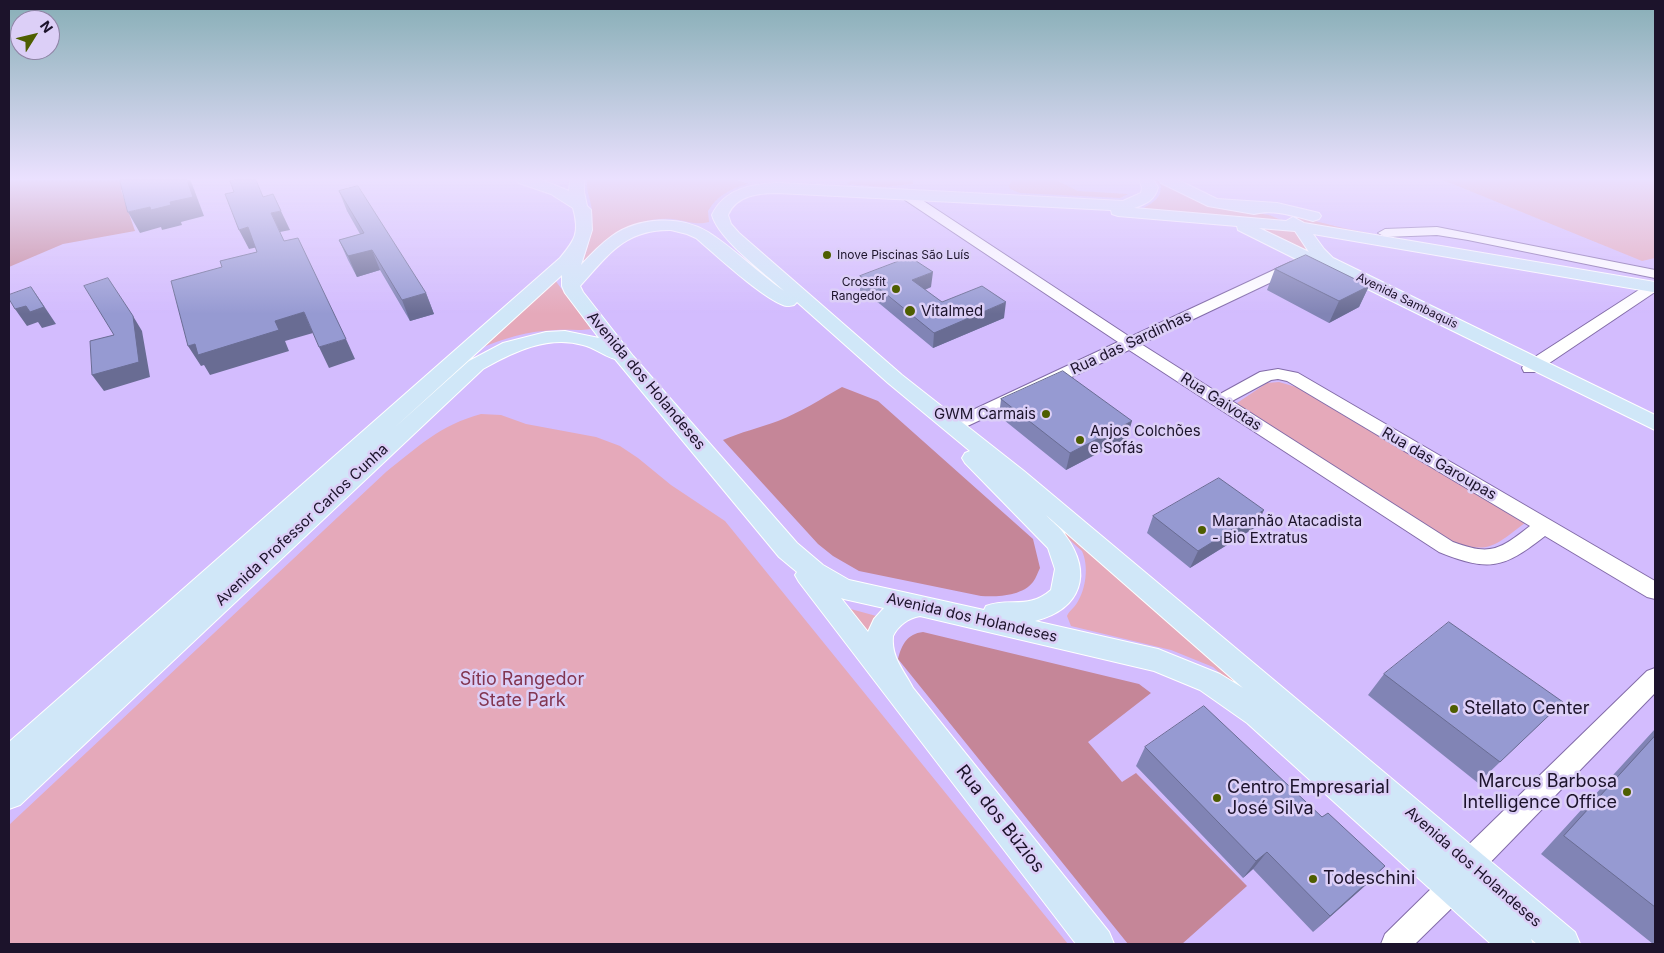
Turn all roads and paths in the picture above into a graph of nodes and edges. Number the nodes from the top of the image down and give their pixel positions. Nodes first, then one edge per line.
1 (584, 224) edge
2 (724, 224) edge
3 (951, 224) edge
4 (1243, 224) edge
5 (1289, 224) edge
6 (1339, 224) edge
7 (1302, 227) junction
8 (1390, 238) junction
9 (578, 248) junction
10 (1309, 258) junction
11 (1331, 264) junction
12 (1655, 283) edge
13 (571, 286) junction
14 (855, 343) junction
15 (1131, 344) junction
16 (626, 360) junction
17 (1533, 366) junction
18 (895, 379) junction
19 (1219, 400) junction
20 (1655, 423) edge
21 (953, 426) junction
22 (1655, 430) edge
23 (1544, 526) junction
24 (788, 550) junction
25 (1655, 591) edge
26 (918, 606) junction
27 (1654, 680) edge
28 (902, 694) junction
29 (9, 761) edge
30 (9, 795) edge
31 (1461, 876) junction
32 (1097, 944) edge
33 (1395, 944) edge
34 (1516, 944) edge
35 (1563, 944) edge

1 - 9 main road
2 - 14 main road, Avenida dos Holandeses
3 - 15 street, Rua Gaivotas
4 - 10 main road, Avenida Sambaquis
5 - 7 main road
6 - 8 main road
7 - 8 main road
7 - 11 main road, Avenida Sambaquis
8 - 11 main road
8 - 12 main road
9 - 13 main road
9 - 29 main road, Avenida Professor Carlos Cunha
10 - 15 street, Rua das Sardinhas
10 - 17 main road, Avenida Sambaquis
11 - 17 main road, Avenida Sambaquis
12 - 17 street
13 - 14 main road
13 - 16 main road, Avenida dos Holandeses
14 - 18 main road, Avenida dos Holandeses
15 - 19 street, Rua Gaivotas
15 - 21 street, Rua das Sardinhas
16 - 24 main road, Avenida dos Holandeses
16 - 30 main road, Avenida Professor Carlos Cunha
17 - 20 main road, Avenida Sambaquis
17 - 22 main road, Avenida Sambaquis
18 - 21 main road, Avenida dos Holandeses
18 - 26 main road
19 - 23 street, Rua das Garoupas
19 - 23 street, Rua Gaivotas
21 - 31 main road, Avenida dos Holandeses
23 - 25 street, Rua das Garoupas
24 - 26 main road, Avenida dos Holandeses
24 - 28 main road, Rua dos Búzios
26 - 28 main road, Rua dos Búzios
26 - 31 main road, Avenida dos Holandeses
27 - 31 street
28 - 32 main road, Rua dos Búzios
31 - 33 street
31 - 34 main road, Avenida dos Holandeses
31 - 35 main road, Avenida dos Holandeses

